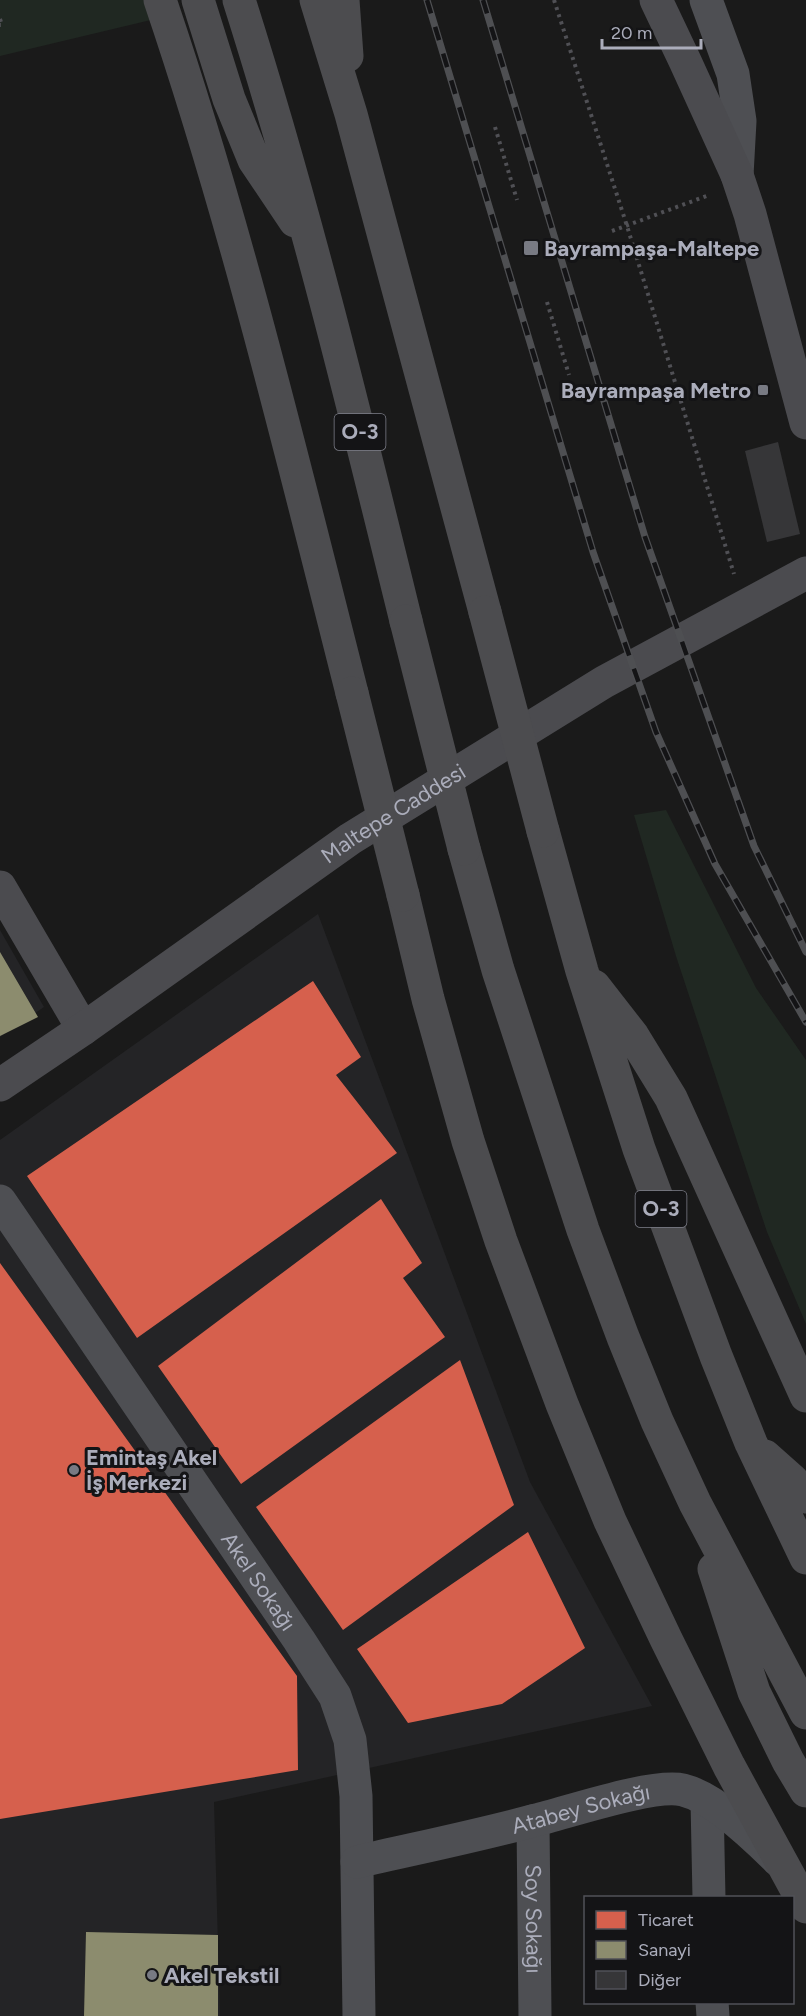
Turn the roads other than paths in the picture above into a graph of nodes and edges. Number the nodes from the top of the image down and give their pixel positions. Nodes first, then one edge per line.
1 (160, 0) edge
2 (198, 0) edge
3 (238, 0) edge
4 (316, 0) edge
5 (343, 0) edge
6 (656, 0) edge
7 (706, 0) edge
8 (351, 114) junction
9 (725, 184) junction
10 (311, 244) junction
11 (806, 423) edge
12 (806, 573) edge
13 (0, 886) edge
14 (582, 971) junction
15 (83, 1029) junction
16 (0, 1085) edge
17 (0, 1201) edge
18 (806, 1396) edge
19 (751, 1443) junction
20 (806, 1497) edge
21 (695, 1503) junction
22 (806, 1558) edge
23 (806, 1713) edge
24 (806, 1791) edge
25 (706, 1801) junction
26 (533, 1821) junction
27 (357, 1862) junction
28 (782, 1863) junction
29 (709, 1896) edge
30 (806, 1907) edge
31 (358, 2016) edge
32 (535, 2016) edge

1 - 28 highway, bridge
2 - 10 highway
3 - 10 highway, O-3
4 - 8 highway, O-3
5 - 8 highway
6 - 9 main road
7 - 9 street
8 - 14 highway, O-3, bridge
9 - 11 main road
10 - 21 highway, O-3, bridge
12 - 15 main road, Maltepe Caddesi
13 - 15 main road
14 - 18 highway
14 - 19 highway, O-3
15 - 16 main road, Maltepe Caddesi
17 - 27 street, Akel Sokağı
19 - 20 highway
19 - 22 highway, O-3
21 - 23 highway, O-3
21 - 24 highway
25 - 26 street, Atabey Sokağı
25 - 28 street, Atabey Sokağı
25 - 29 street
26 - 27 street, Atabey Sokağı
26 - 32 street, Soy Sokağı
27 - 31 street, Akel Sokağı
28 - 30 highway

